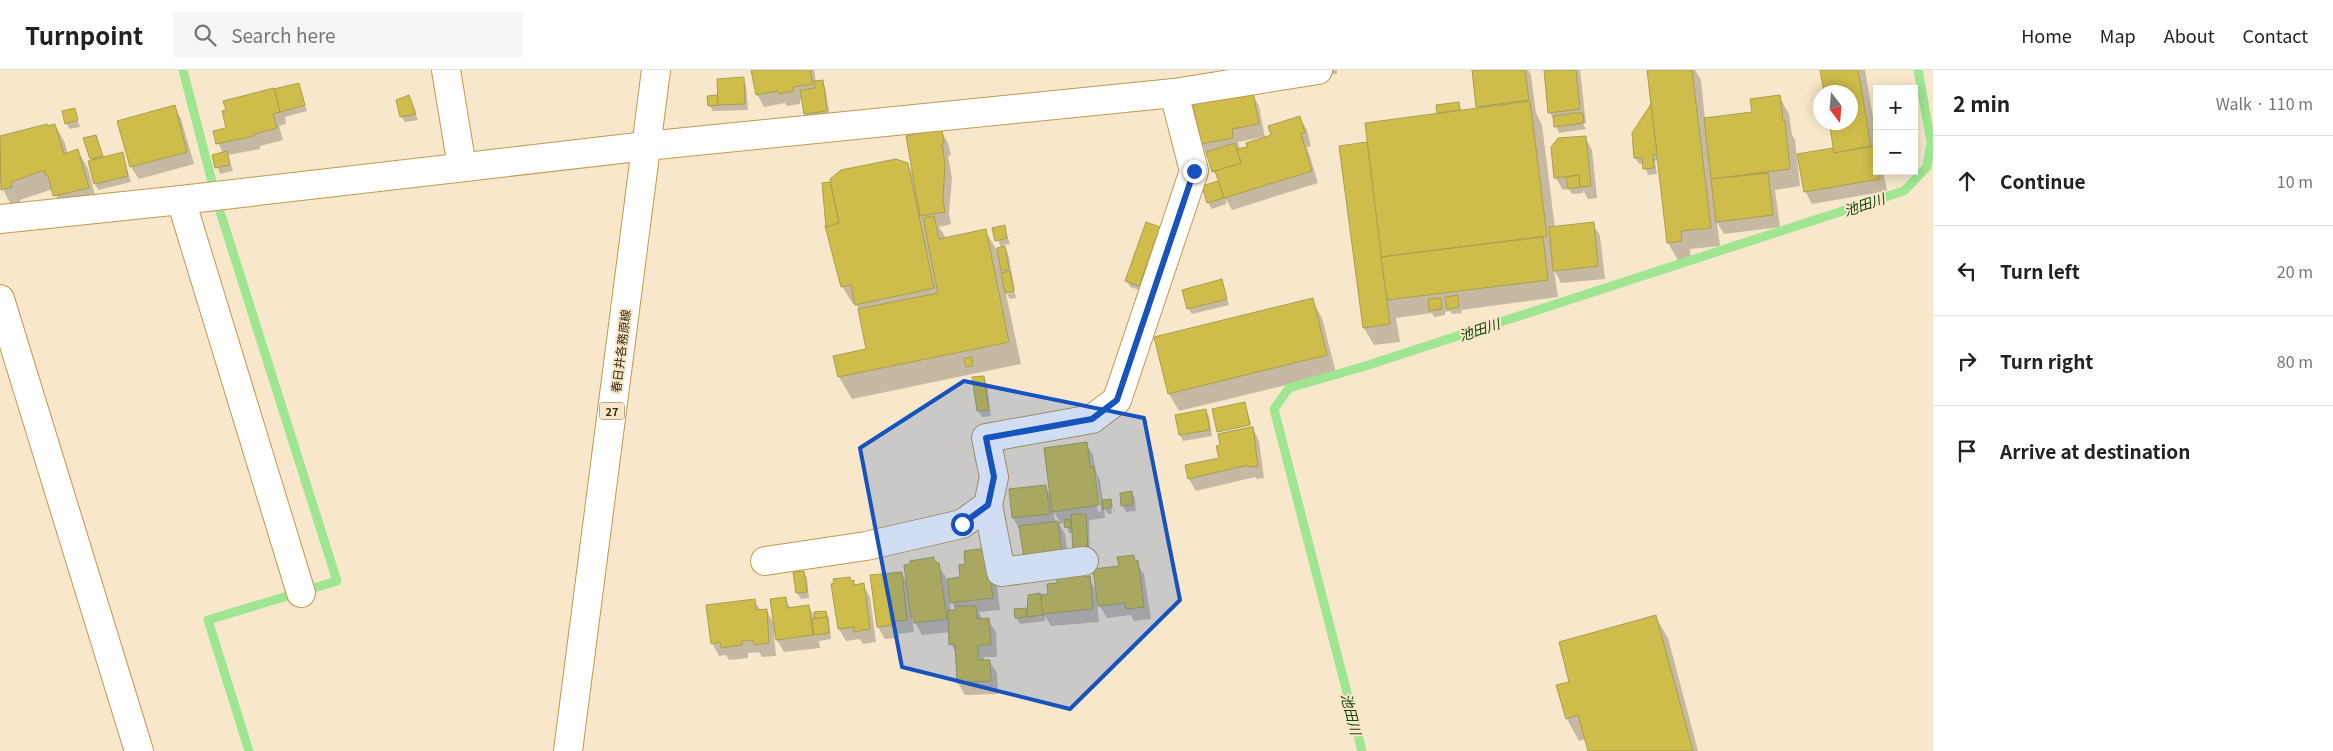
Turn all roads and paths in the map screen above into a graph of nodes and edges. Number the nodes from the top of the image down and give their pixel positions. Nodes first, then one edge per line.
1 (446, 70) edge
2 (656, 70) edge
3 (1318, 70) edge
4 (1174, 93) junction
5 (646, 146) junction
6 (462, 167) junction
7 (181, 200) junction
8 (0, 219) edge
9 (0, 299) edge
10 (988, 505) junction
11 (765, 561) dead end
12 (1084, 561) dead end
13 (302, 593) dead end
14 (139, 751) edge
15 (568, 751) edge

1 - 6 street
2 - 5 street, 春日井各務原線 / 27
3 - 4 street
4 - 5 street
4 - 10 street
5 - 6 street
5 - 15 street, 春日井各務原線 / 27
6 - 7 street
7 - 8 street
7 - 13 street
9 - 14 street
10 - 11 street
10 - 12 street

